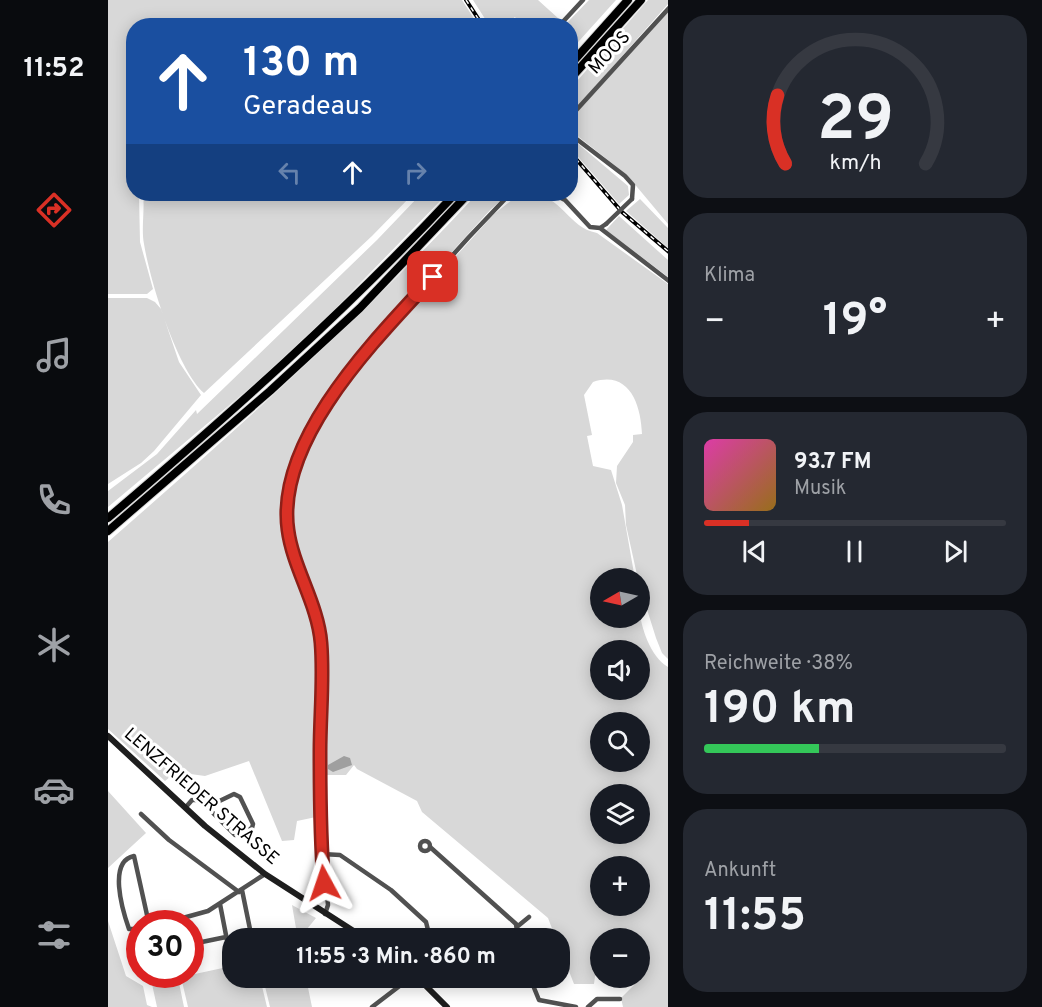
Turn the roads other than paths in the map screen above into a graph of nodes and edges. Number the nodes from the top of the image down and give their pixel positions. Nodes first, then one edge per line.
1 (583, 0) edge
2 (628, 0) edge
3 (641, 0) edge
4 (668, 9) edge
5 (566, 18) edge
6 (578, 55) edge
7 (578, 71) edge
8 (578, 108) edge
9 (578, 140) edge
10 (448, 201) edge
11 (461, 201) edge
12 (503, 201) edge
13 (566, 201) edge
14 (600, 228) junction
15 (668, 280) edge
16 (108, 518) edge
17 (108, 531) edge
18 (108, 736) edge
19 (186, 807) junction
20 (207, 807) junction
21 (141, 814) dead end
22 (430, 847) dead end
23 (322, 854) junction
24 (265, 874) junction
25 (241, 891) junction
26 (220, 904) junction
27 (146, 910) edge
28 (204, 912) edge
29 (325, 914) junction
30 (126, 917) edge
31 (529, 917) dead end
32 (518, 926) joint
33 (224, 928) edge
34 (249, 928) edge
35 (348, 928) edge
36 (428, 928) edge
37 (222, 939) edge
38 (204, 942) edge
39 (397, 988) edge
40 (428, 988) edge
41 (535, 988) edge
42 (620, 999) dead end
43 (372, 1007) edge
44 (447, 1007) edge
45 (576, 1007) edge
46 (588, 1007) edge

1 - 5 street
2 - 6 highway
3 - 7 highway
4 - 8 street, MOOS
9 - 14 street, bridge
10 - 16 highway
11 - 17 highway
12 - 23 street
13 - 14 street
14 - 15 street
18 - 19 street, LENZFRIEDER STRASSE
19 - 20 street
19 - 24 street, LENZFRIEDER STRASSE
20 - 20 street
21 - 25 street
22 - 32 street
23 - 29 street
23 - 36 street
24 - 25 street
24 - 29 street, LENZFRIEDER STRASSE
25 - 26 street
25 - 34 street
26 - 28 street
26 - 33 street
27 - 30 street
29 - 35 street, LENZFRIEDER STRASSE
31 - 32 street
37 - 38 street
39 - 43 street
40 - 44 street
41 - 45 street
42 - 46 street

